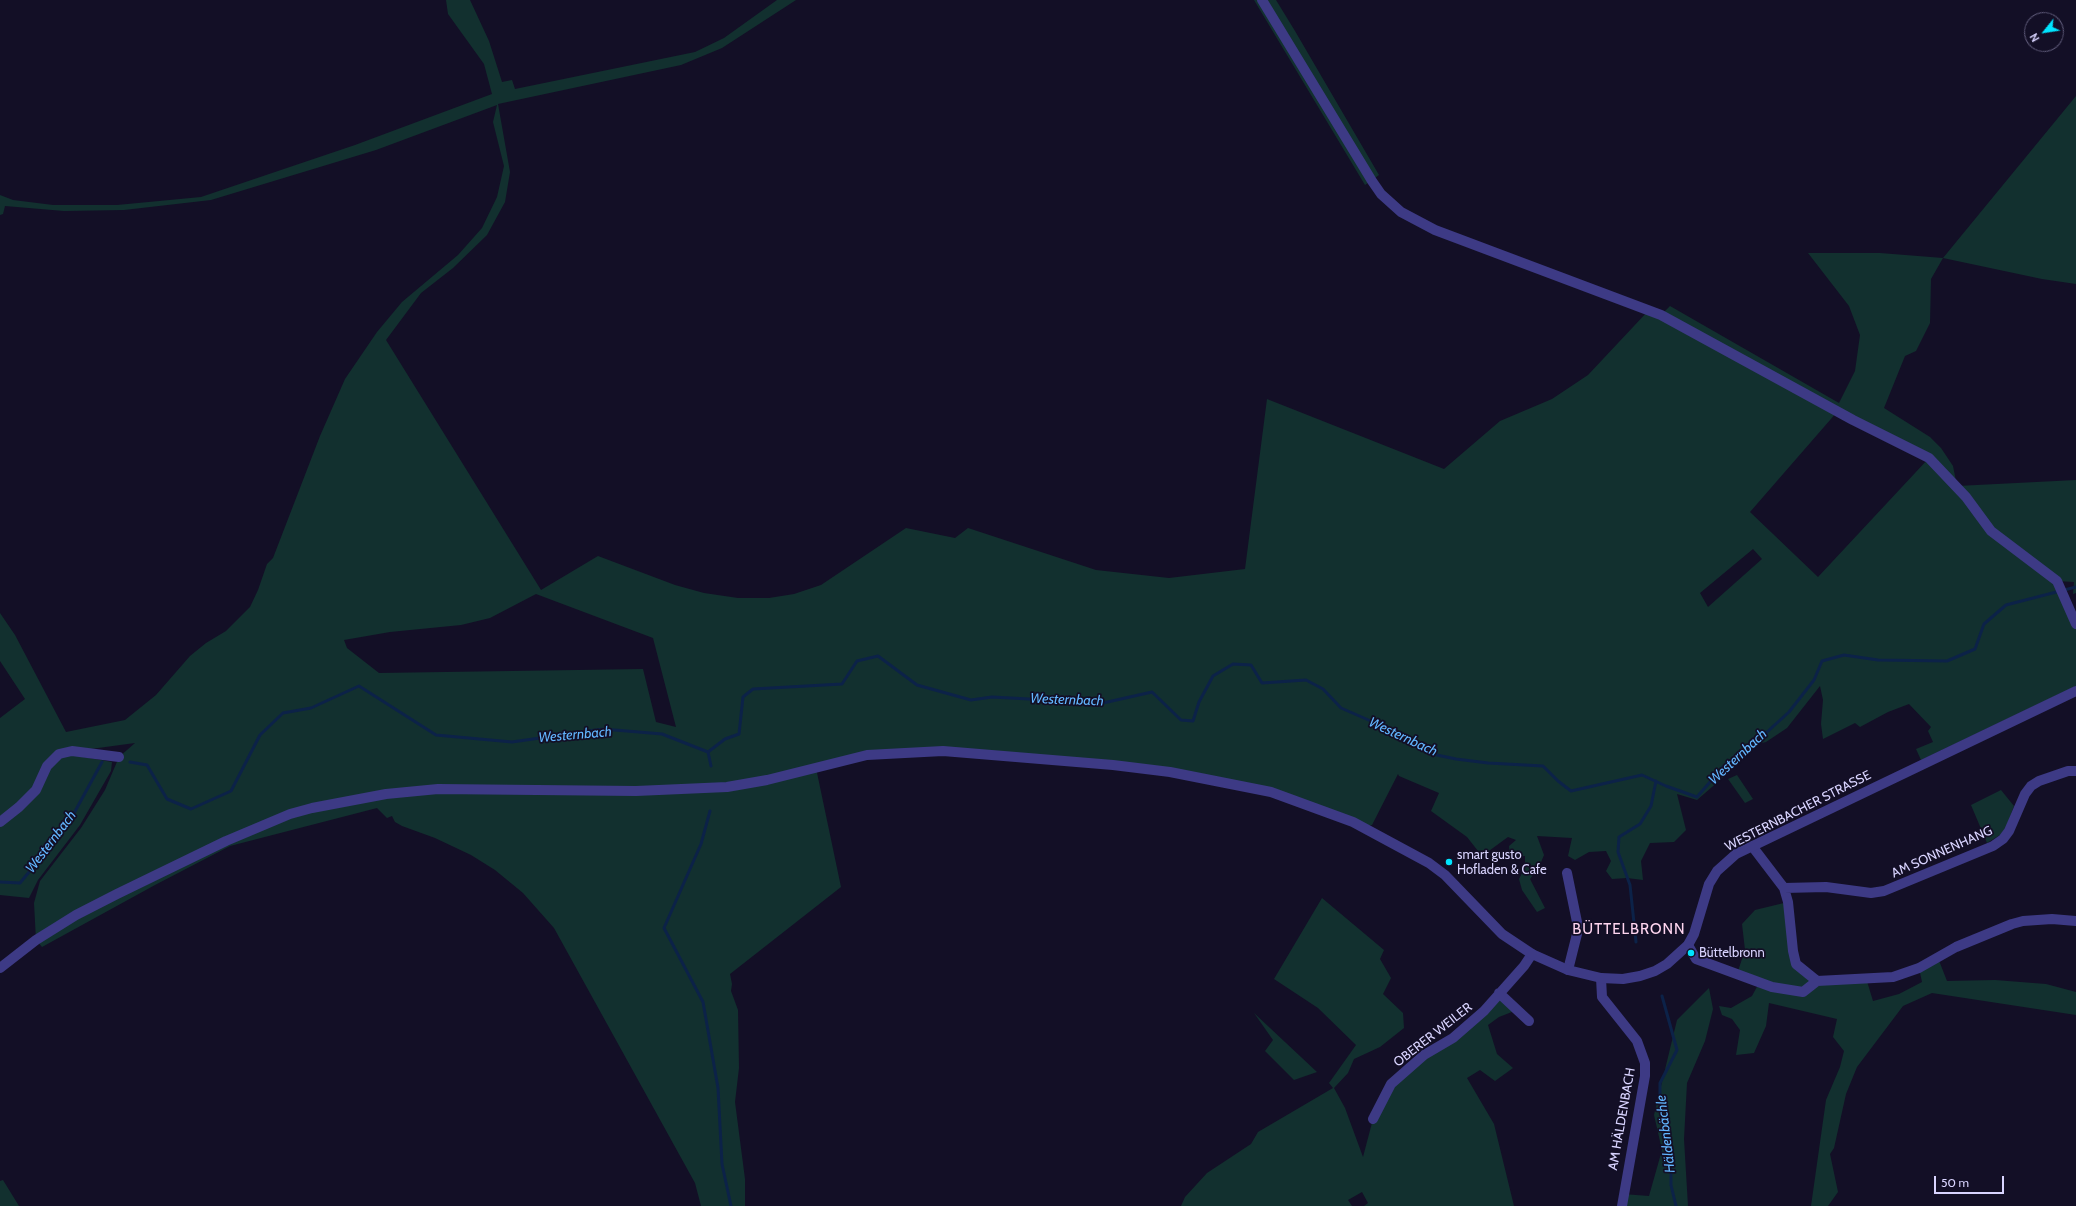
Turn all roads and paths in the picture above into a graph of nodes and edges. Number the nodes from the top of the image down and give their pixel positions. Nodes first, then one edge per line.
1 (1262, 0) edge
2 (2076, 624) edge
3 (2076, 691) edge
4 (119, 757) dead end
5 (2076, 771) edge
6 (0, 822) edge
7 (1752, 846) junction
8 (1567, 873) dead end
9 (1784, 888) junction
10 (2076, 921) edge
11 (1688, 945) junction
12 (1532, 954) junction
13 (0, 968) edge
14 (1568, 970) junction
15 (1601, 978) junction
16 (1817, 981) junction
17 (1499, 993) junction
18 (1529, 1021) dead end
19 (1372, 1119) dead end
20 (1622, 1206) edge

1 - 2 street
3 - 7 street, WESTERNBACHER STRASSE
4 - 6 street
5 - 9 street, AM SONNENHANG
7 - 9 street
7 - 11 street, WESTERNBACHER STRASSE
8 - 14 street
9 - 16 street
10 - 16 street
11 - 15 street, WESTERNBACHER STRASSE
11 - 16 street
12 - 13 street, WESTERNBACHER STRASSE
12 - 14 street, WESTERNBACHER STRASSE
12 - 17 street, OBERER WEILER
14 - 15 street, WESTERNBACHER STRASSE
15 - 20 street, AM HÄLDENBACH
17 - 18 street
17 - 19 street, OBERER WEILER

